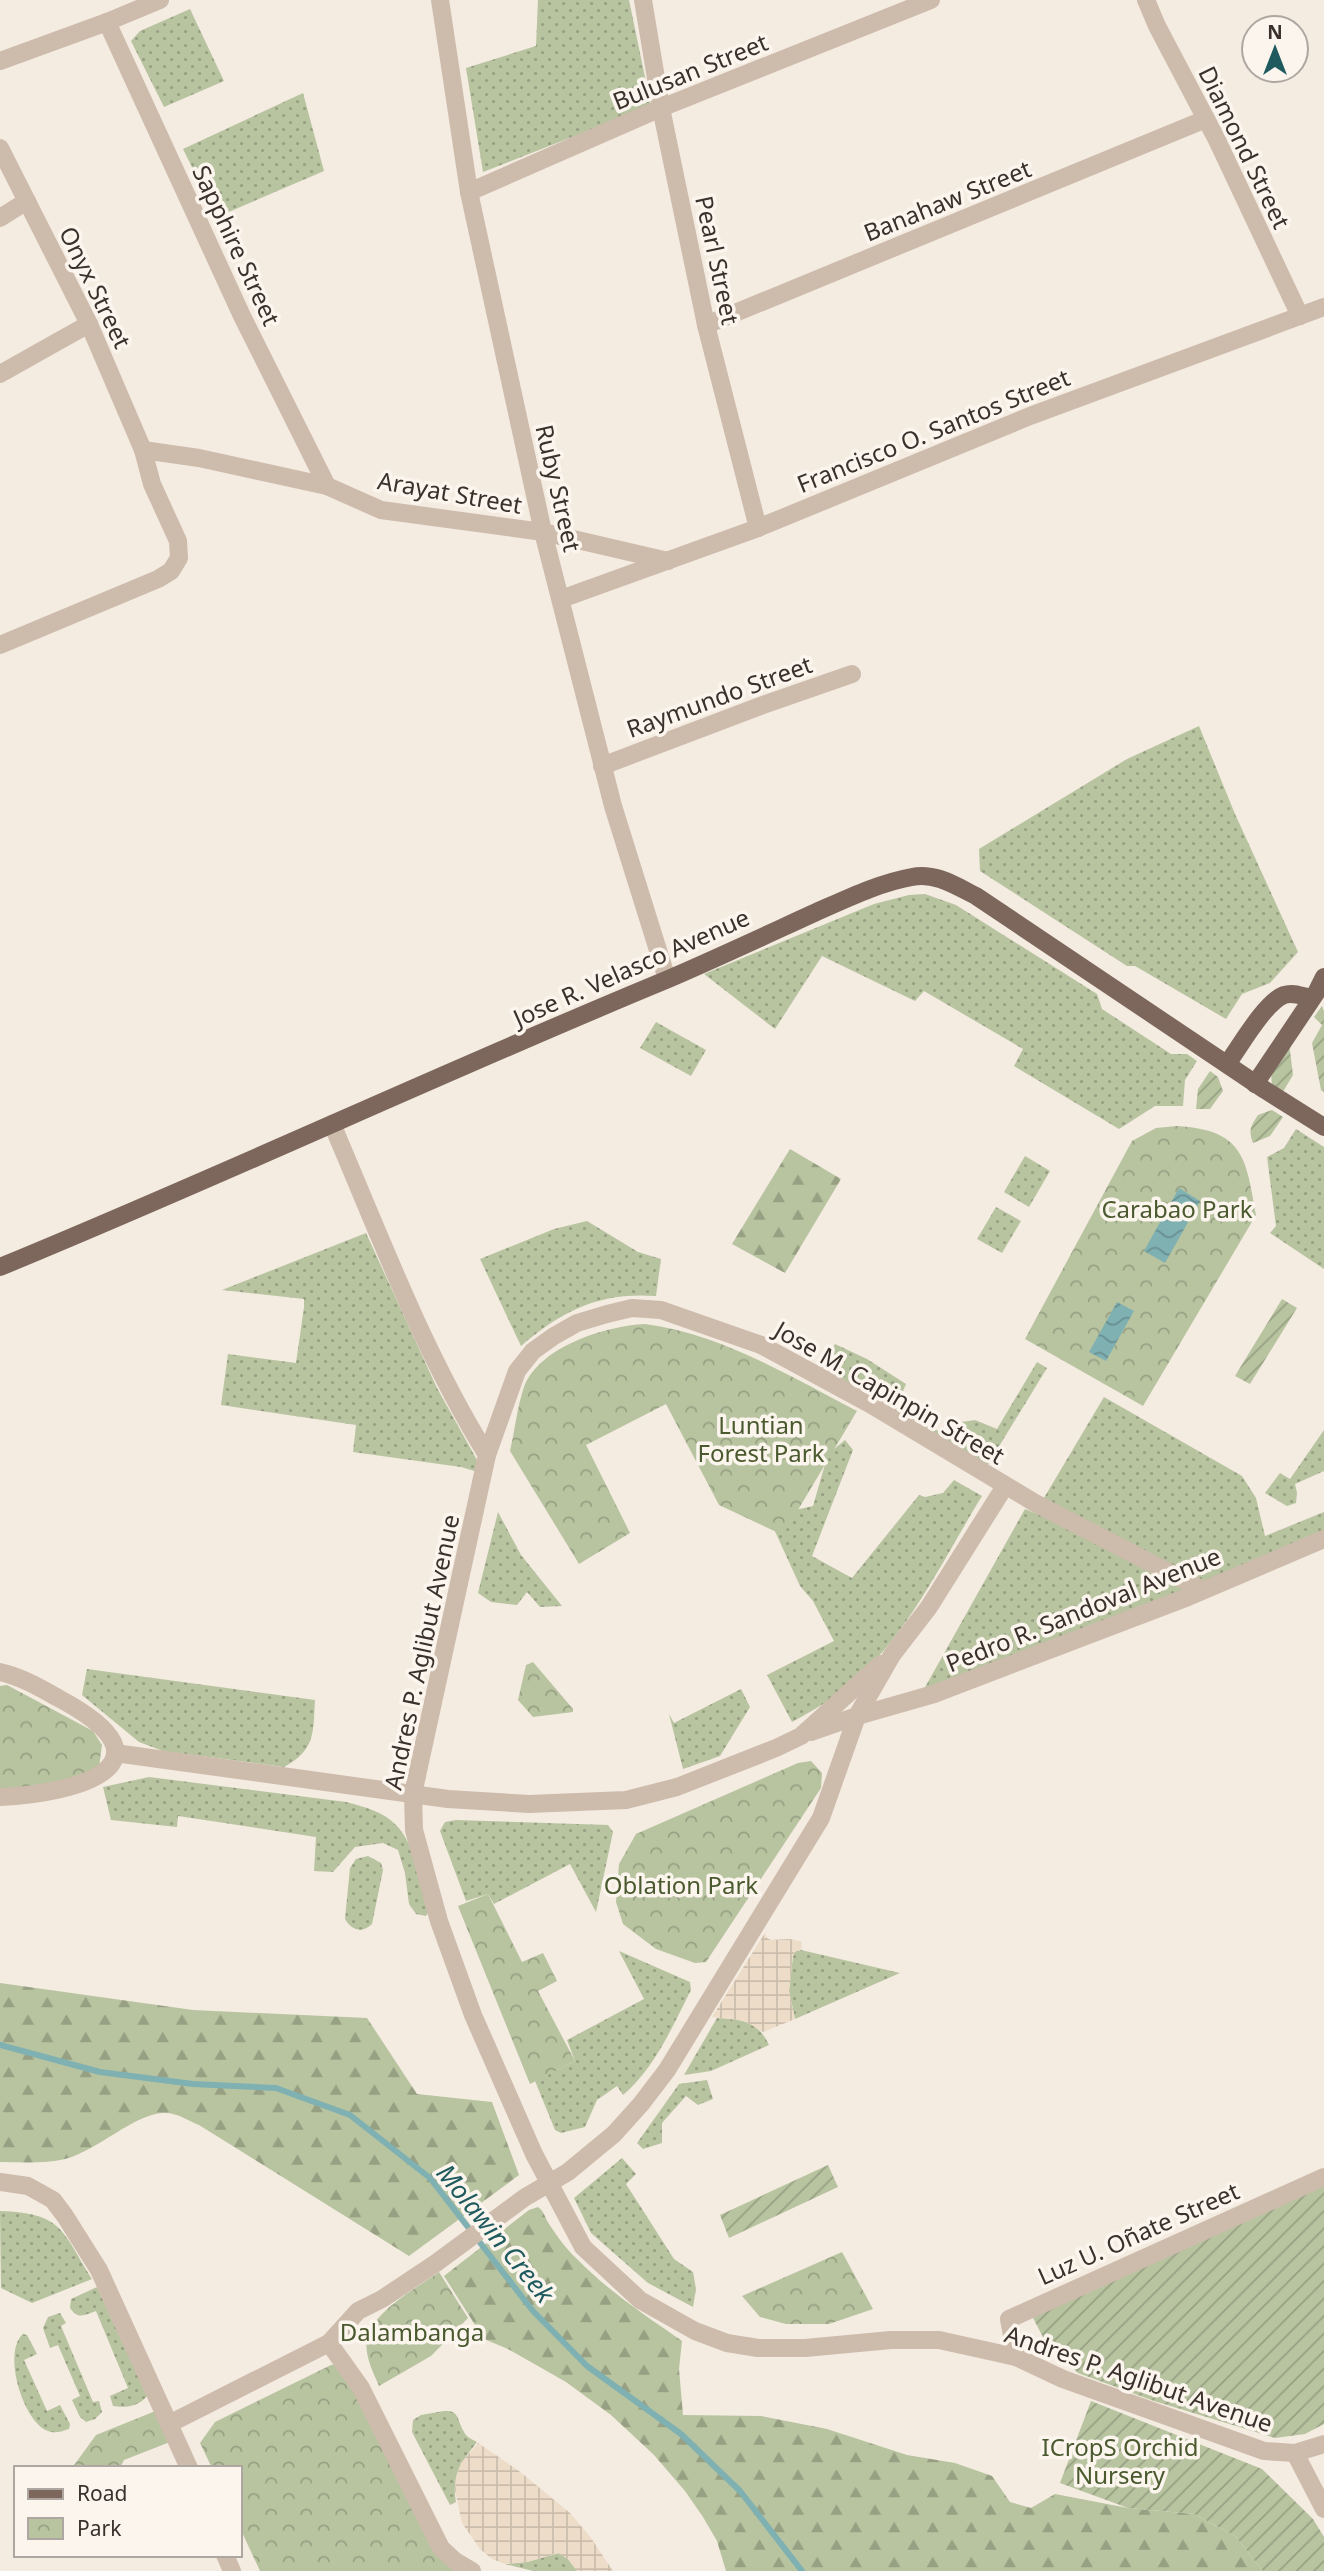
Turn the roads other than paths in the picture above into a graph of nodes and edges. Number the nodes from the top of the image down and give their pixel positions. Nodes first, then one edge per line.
1 (160, 0) edge
2 (440, 0) edge
3 (643, 0) edge
4 (932, 0) edge
5 (1146, 0) edge
6 (908, 5) edge
7 (107, 22) junction
8 (0, 61) edge
9 (661, 108) junction
10 (1206, 119) junction
11 (0, 148) edge
12 (469, 191) junction
13 (27, 201) junction
14 (0, 218) edge
15 (1324, 307) edge
16 (1300, 316) junction
17 (89, 324) junction
18 (706, 325) junction
19 (0, 374) edge
20 (143, 450) junction
21 (327, 486) junction
22 (758, 528) junction
23 (543, 532) junction
24 (668, 561) junction
25 (561, 599) junction
26 (0, 645) edge
27 (852, 674) dead end
28 (603, 766) junction
29 (1324, 977) edge
30 (667, 979) junction
31 (1311, 998) junction
32 (1227, 1064) junction
33 (1255, 1084) junction
34 (332, 1124) junction
35 (1324, 1127) edge
36 (0, 1267) edge
37 (487, 1455) junction
38 (1005, 1486) junction
39 (1324, 1539) edge
40 (1201, 1589) junction
41 (892, 1655) junction
42 (0, 1672) edge
43 (857, 1716) junction
44 (802, 1736) junction
45 (115, 1753) junction
46 (414, 1794) junction
47 (0, 1797) edge
48 (1324, 2177) edge
49 (0, 2182) edge
50 (548, 2184) junction
51 (329, 2343) junction
52 (1016, 2357) junction
53 (169, 2424) junction
54 (1324, 2444) edge
55 (1295, 2453) junction
56 (188, 2466) edge
57 (1324, 2509) edge
58 (472, 2571) edge

1 - 7 street
2 - 12 street, Ruby Street
3 - 9 street, Pearl Street
4 - 6 street, Bulusan Street
5 - 10 street, Diamond Street
6 - 9 street, Bulusan Street
7 - 8 street
7 - 21 street, Sapphire Street
9 - 12 street, Bulusan Street
9 - 18 street, Pearl Street
10 - 16 street, Diamond Street
10 - 18 street, Banahaw Street
11 - 13 street, Onyx Street
12 - 23 street, Ruby Street
13 - 14 street
13 - 17 street, Onyx Street
15 - 16 street, Francisco O. Santos Street
16 - 22 street, Francisco O. Santos Street
17 - 19 street
17 - 20 street, Onyx Street
18 - 22 street, Pearl Street
20 - 21 street, Arayat Street
20 - 26 street, Onyx Street
21 - 23 street, Arayat Street
22 - 24 street, Francisco O. Santos Street
23 - 24 street, Arayat Street
23 - 25 street, Ruby Street
24 - 25 street, Francisco O. Santos Street
25 - 28 street, Ruby Street
27 - 28 street, Raymundo Street
28 - 30 street, Ruby Street
29 - 31 main road
30 - 32 main road, Jose R. Velasco Avenue
30 - 34 main road, Jose R. Velasco Avenue
31 - 32 main road
31 - 33 main road
32 - 33 main road, Jose R. Velasco Avenue
33 - 35 main road, Jose R. Velasco Avenue
34 - 36 main road, Jose R. Velasco Avenue
34 - 37 street
37 - 38 street, Jose M. Capinpin Street
37 - 46 street, Andres P. Aglibut Avenue
38 - 40 street, Jose M. Capinpin Street
38 - 41 street
39 - 40 street, Pedro R. Sandoval Avenue
40 - 43 street, Pedro R. Sandoval Avenue
41 - 43 street
41 - 44 street
42 - 45 street
43 - 44 street, Pedro R. Sandoval Avenue
43 - 50 street
44 - 46 street
45 - 46 street
45 - 47 street
46 - 50 street, Andres P. Aglibut Avenue
48 - 52 street, Luz U. Oñate Street
49 - 53 street
50 - 51 street
50 - 52 street, Andres P. Aglibut Avenue
51 - 53 street
51 - 58 street
52 - 55 street, Andres P. Aglibut Avenue
53 - 56 street
54 - 55 street
55 - 57 street, Andres P. Aglibut Avenue

